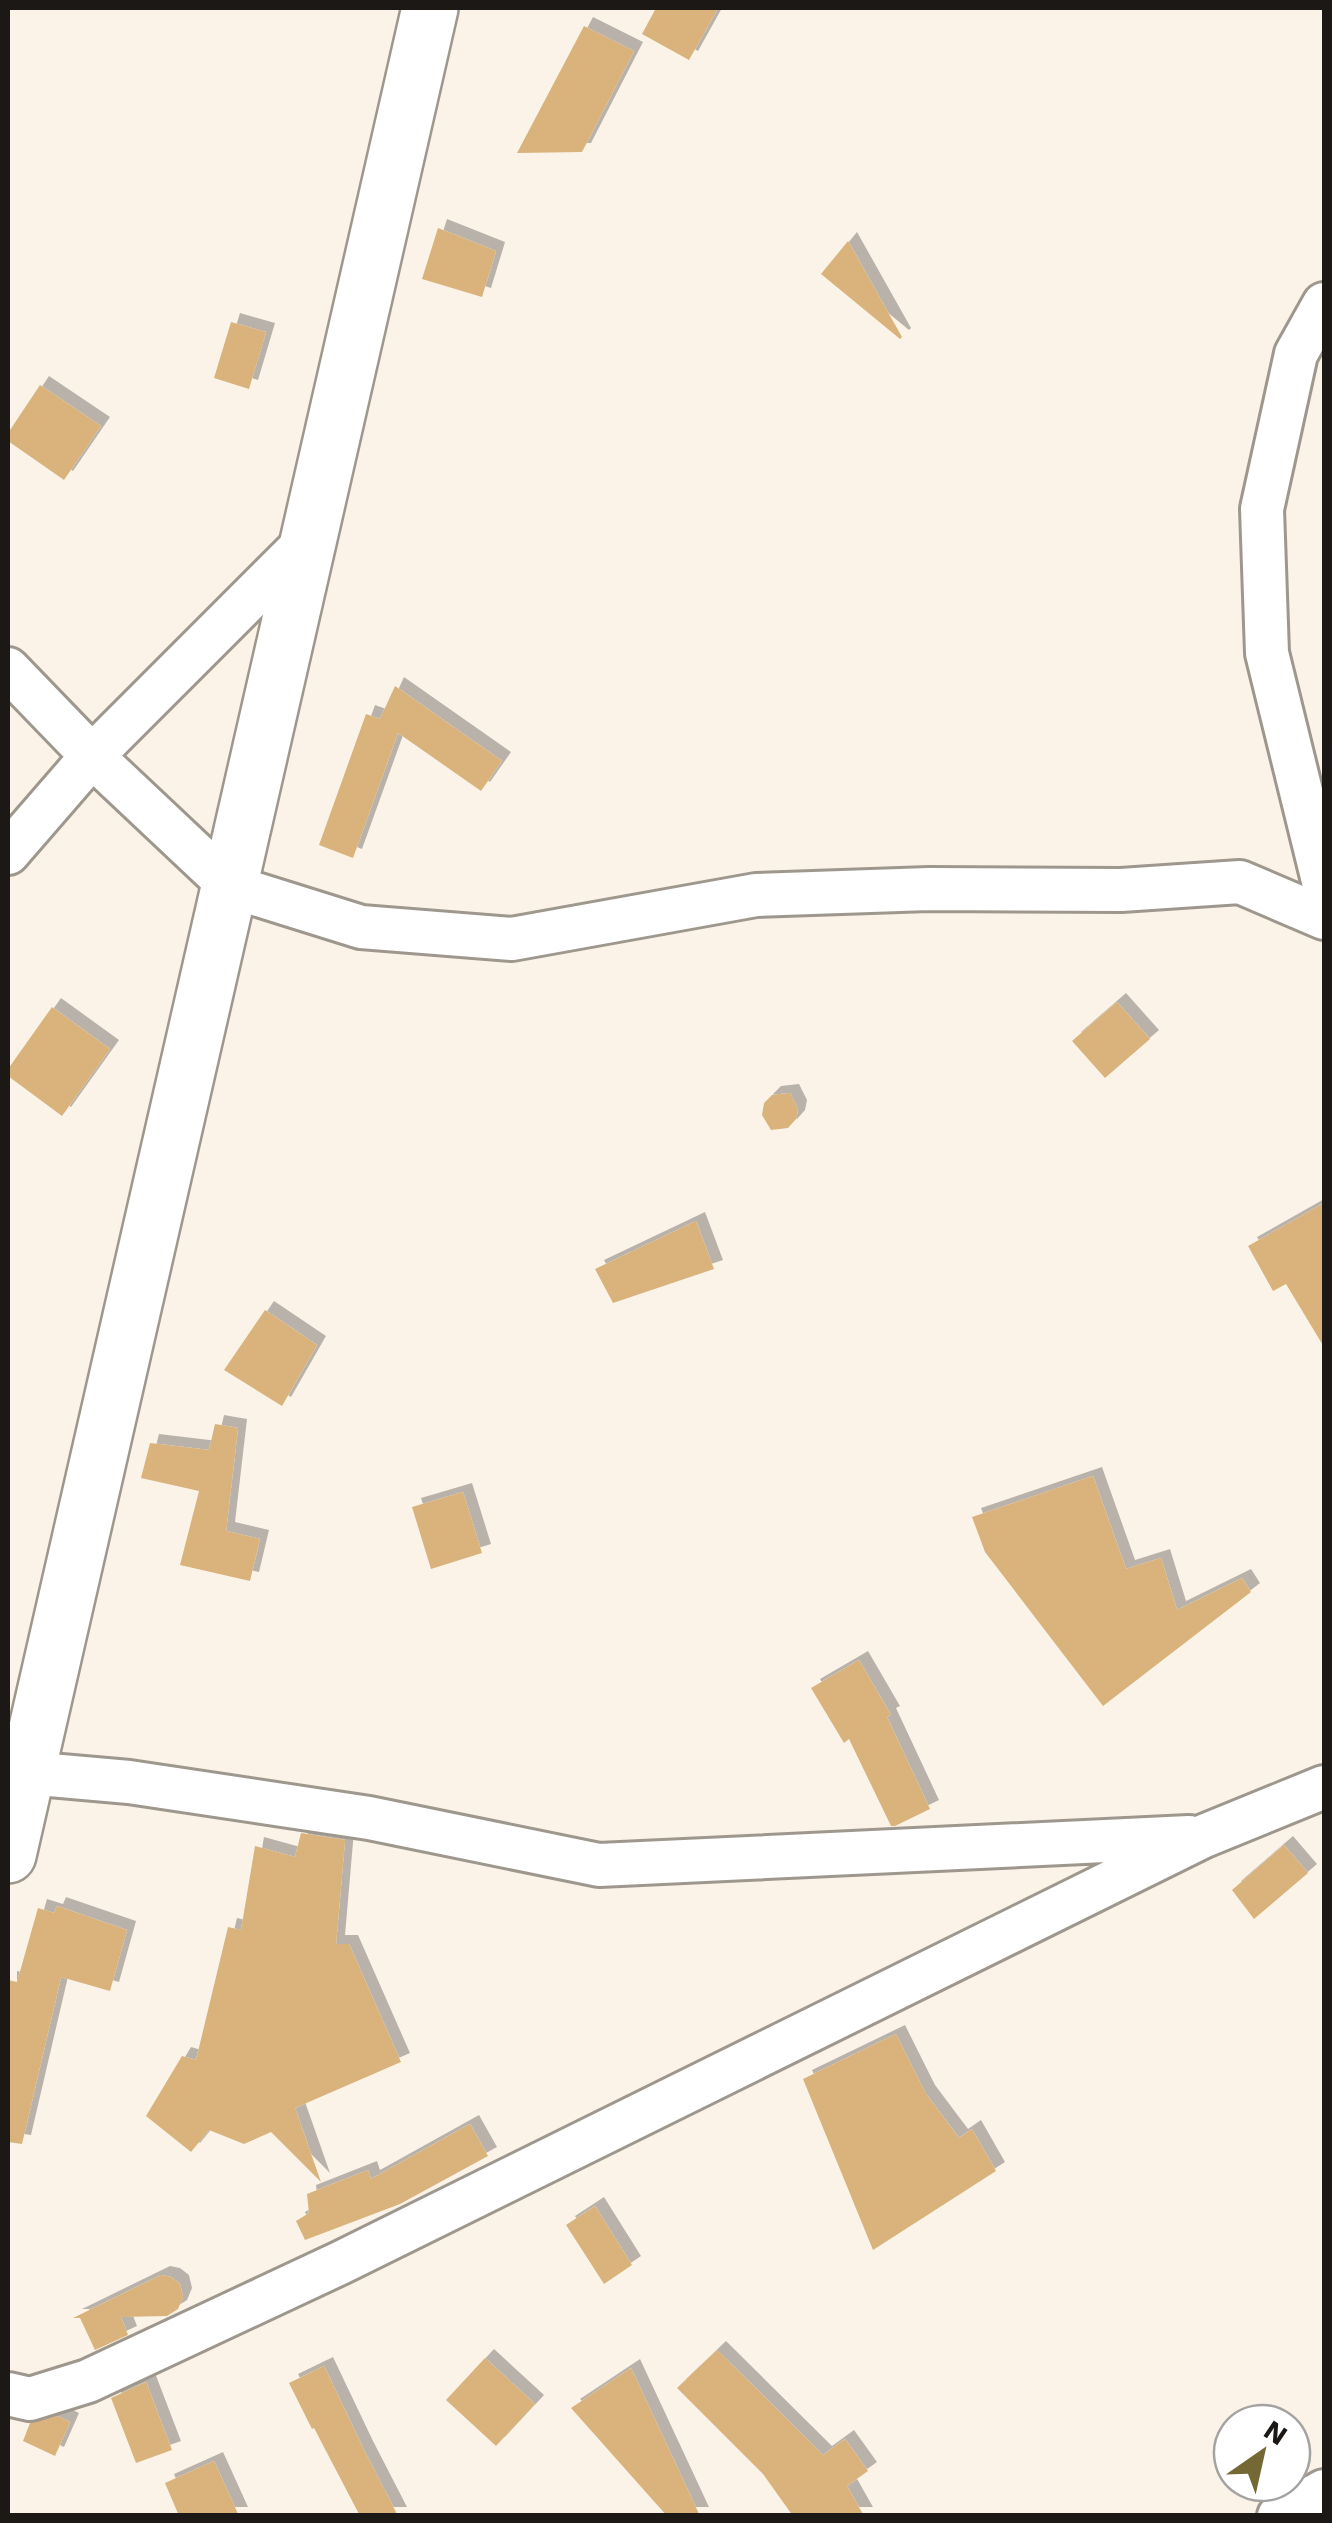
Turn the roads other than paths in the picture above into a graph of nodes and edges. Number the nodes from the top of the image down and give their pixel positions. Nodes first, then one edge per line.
1 (430, 8) edge
2 (1324, 304) edge
3 (308, 540) junction
4 (8, 670) edge
5 (92, 756) junction
6 (8, 852) edge
7 (1324, 884) edge
8 (230, 886) junction
9 (1324, 918) edge
10 (17, 1785) edge
11 (1324, 1787) edge
12 (1204, 1836) junction
13 (8, 1855) edge
14 (8, 2394) edge
15 (1324, 2490) edge
16 (1279, 2516) edge

1 - 3 main road
2 - 7 street
3 - 5 street
3 - 8 main road
4 - 5 street
5 - 6 street
5 - 8 street
8 - 9 street
8 - 10 main road
10 - 12 street
10 - 13 main road
11 - 12 street
12 - 14 street
15 - 16 street

